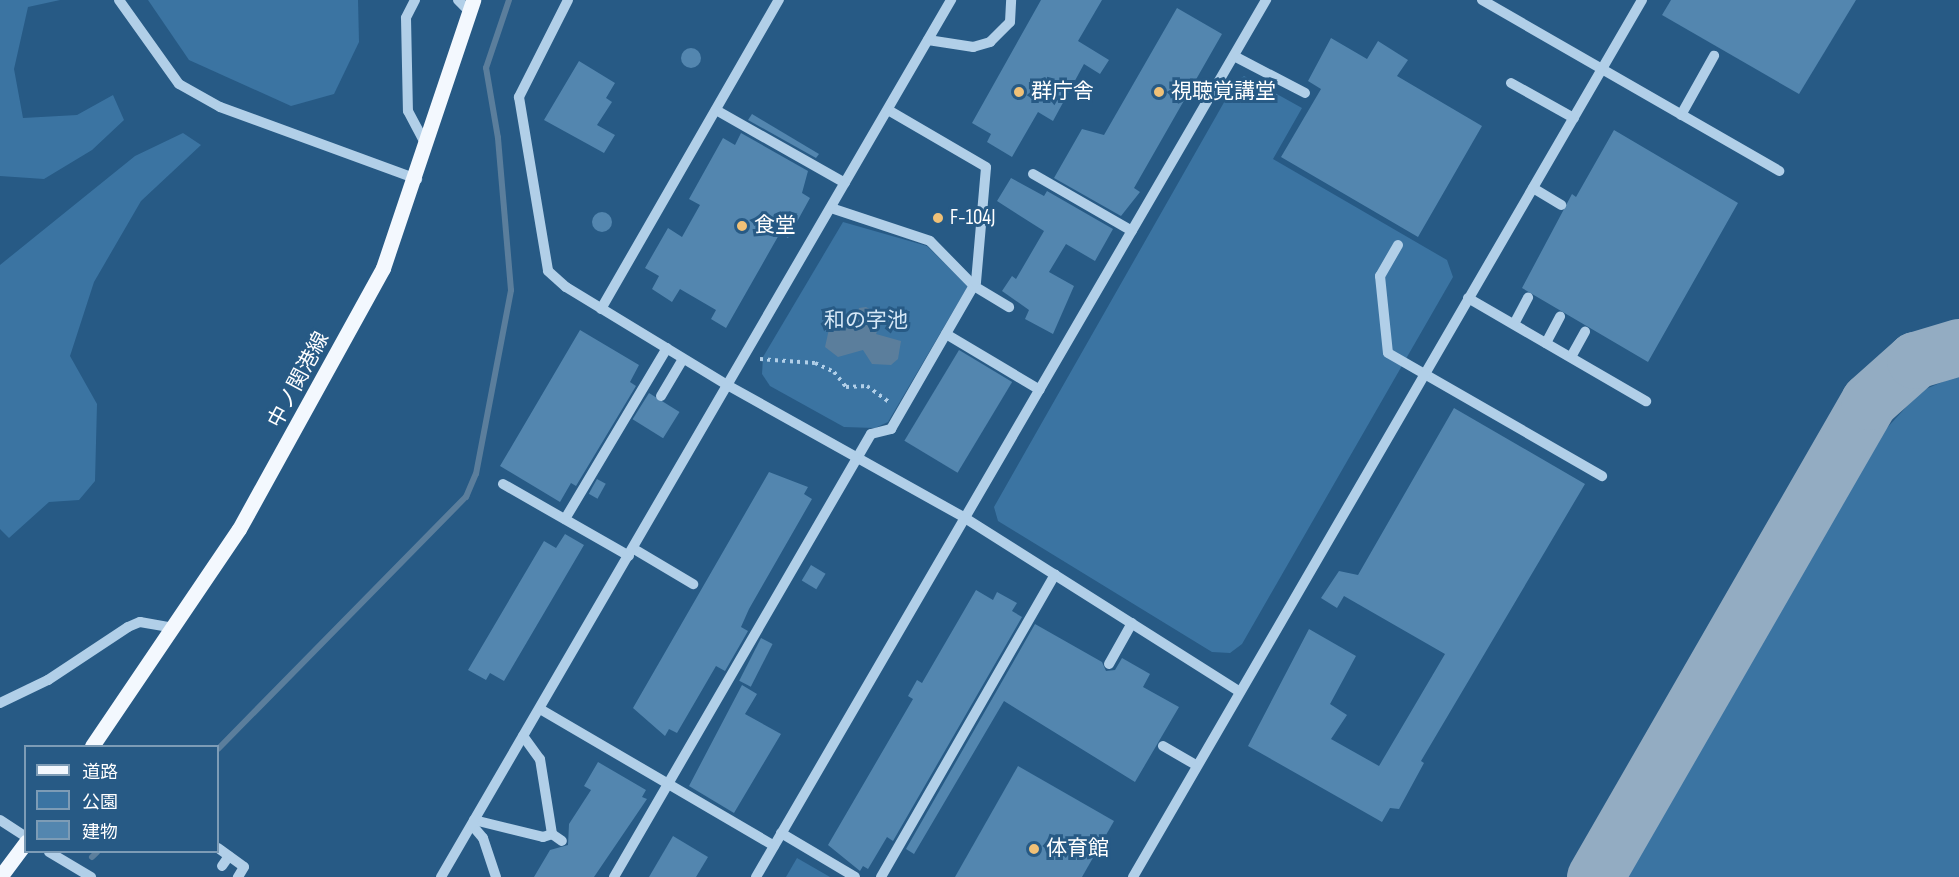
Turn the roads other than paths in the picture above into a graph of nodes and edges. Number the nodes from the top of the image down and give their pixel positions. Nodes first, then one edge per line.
1 (119, 0) edge
2 (415, 0) edge
3 (568, 0) edge
4 (779, 0) edge
5 (951, 0) edge
6 (1011, 0) edge
7 (1266, 0) edge
8 (1482, 0) edge
9 (1642, 0) edge
10 (466, 3) edge
11 (928, 40) junction
12 (1234, 56) junction
13 (1714, 56) dead end
14 (1602, 70) junction
15 (1511, 83) dead end
16 (1305, 93) dead end
17 (716, 110) junction
18 (888, 110) junction
19 (1681, 115) junction
20 (1574, 118) junction
21 (426, 145) junction
22 (1779, 171) dead end
23 (1033, 174) dead end
24 (417, 179) junction
25 (845, 183) junction
26 (1533, 188) junction
27 (1561, 205) dead end
28 (831, 208) junction
29 (1132, 231) junction
30 (1398, 245) dead end
31 (974, 286) junction
32 (1468, 298) junction
33 (1528, 298) dead end
34 (1009, 307) dead end
35 (601, 309) junction
36 (1560, 317) dead end
37 (1514, 324) junction
38 (1586, 332) dead end
39 (946, 333) junction
40 (1546, 343) junction
41 (667, 348) junction
42 (1571, 357) junction
43 (684, 359) junction
44 (1424, 374) junction
45 (729, 386) junction
46 (1040, 390) junction
47 (661, 396) dead end
48 (1646, 401) dead end
49 (858, 458) junction
50 (1602, 476) dead end
51 (504, 484) dead end
52 (965, 518) junction
53 (565, 519) junction
54 (631, 552) junction
55 (1055, 575) junction
56 (693, 584) dead end
57 (1132, 623) junction
58 (173, 628) junction
59 (1109, 664) dead end
60 (1240, 692) junction
61 (0, 703) edge
62 (540, 709) junction
63 (524, 736) junction
64 (93, 745) edge
65 (1163, 746) dead end
66 (1197, 766) junction
67 (668, 782) junction
68 (0, 820) edge
69 (473, 823) junction
70 (781, 833) junction
71 (552, 834) junction
72 (24, 836) edge
73 (562, 841) dead end
74 (24, 845) edge
75 (774, 846) junction
76 (219, 849) edge
77 (51, 853) edge
78 (229, 856) junction
79 (222, 866) dead end
80 (0, 877) edge
81 (91, 877) edge
82 (238, 877) edge
83 (441, 877) edge
84 (496, 877) edge
85 (614, 877) edge
86 (756, 877) edge
87 (855, 877) edge
88 (881, 877) edge
89 (1133, 877) edge

1 - 24 street
2 - 21 street
3 - 35 street
4 - 17 street
5 - 11 street
6 - 11 street
7 - 12 street
8 - 14 street
9 - 14 street
10 - 21 main road, 中ノ関港線
11 - 18 street
12 - 16 street
12 - 29 street
13 - 19 street
14 - 19 street
14 - 20 street
15 - 20 street
17 - 25 street
17 - 35 street
18 - 25 street
18 - 31 street
19 - 22 street
20 - 26 street
21 - 24 main road, 中ノ関港線
23 - 29 street
24 - 58 main road, 中ノ関港線
25 - 28 street
26 - 27 street
26 - 32 street
28 - 31 street
28 - 45 street
29 - 46 street
30 - 44 street
31 - 34 street
31 - 39 street
32 - 37 street
32 - 44 street
33 - 37 street
35 - 41 street
36 - 40 street
37 - 40 street
38 - 42 street
39 - 46 street
39 - 49 street
40 - 42 street
41 - 43 street
41 - 53 street
42 - 48 street
43 - 45 street
43 - 47 street
44 - 50 street
44 - 60 street
45 - 49 street
45 - 54 street
46 - 52 street
49 - 52 street
49 - 67 street
51 - 53 street
52 - 55 street
52 - 70 street
53 - 54 street
54 - 56 street
54 - 62 street
55 - 57 street
55 - 88 street
57 - 59 street
57 - 60 street
58 - 61 street
58 - 64 main road, 中ノ関港線
60 - 66 street
62 - 63 street
62 - 67 street
63 - 69 street
63 - 71 street
65 - 66 street
66 - 89 street
67 - 75 street
67 - 85 street
68 - 72 street
69 - 71 street
69 - 83 street
69 - 84 street
70 - 75 street
70 - 87 street
71 - 73 street
74 - 80 main road
75 - 86 street
76 - 78 street
77 - 81 street
78 - 79 street
78 - 82 street

